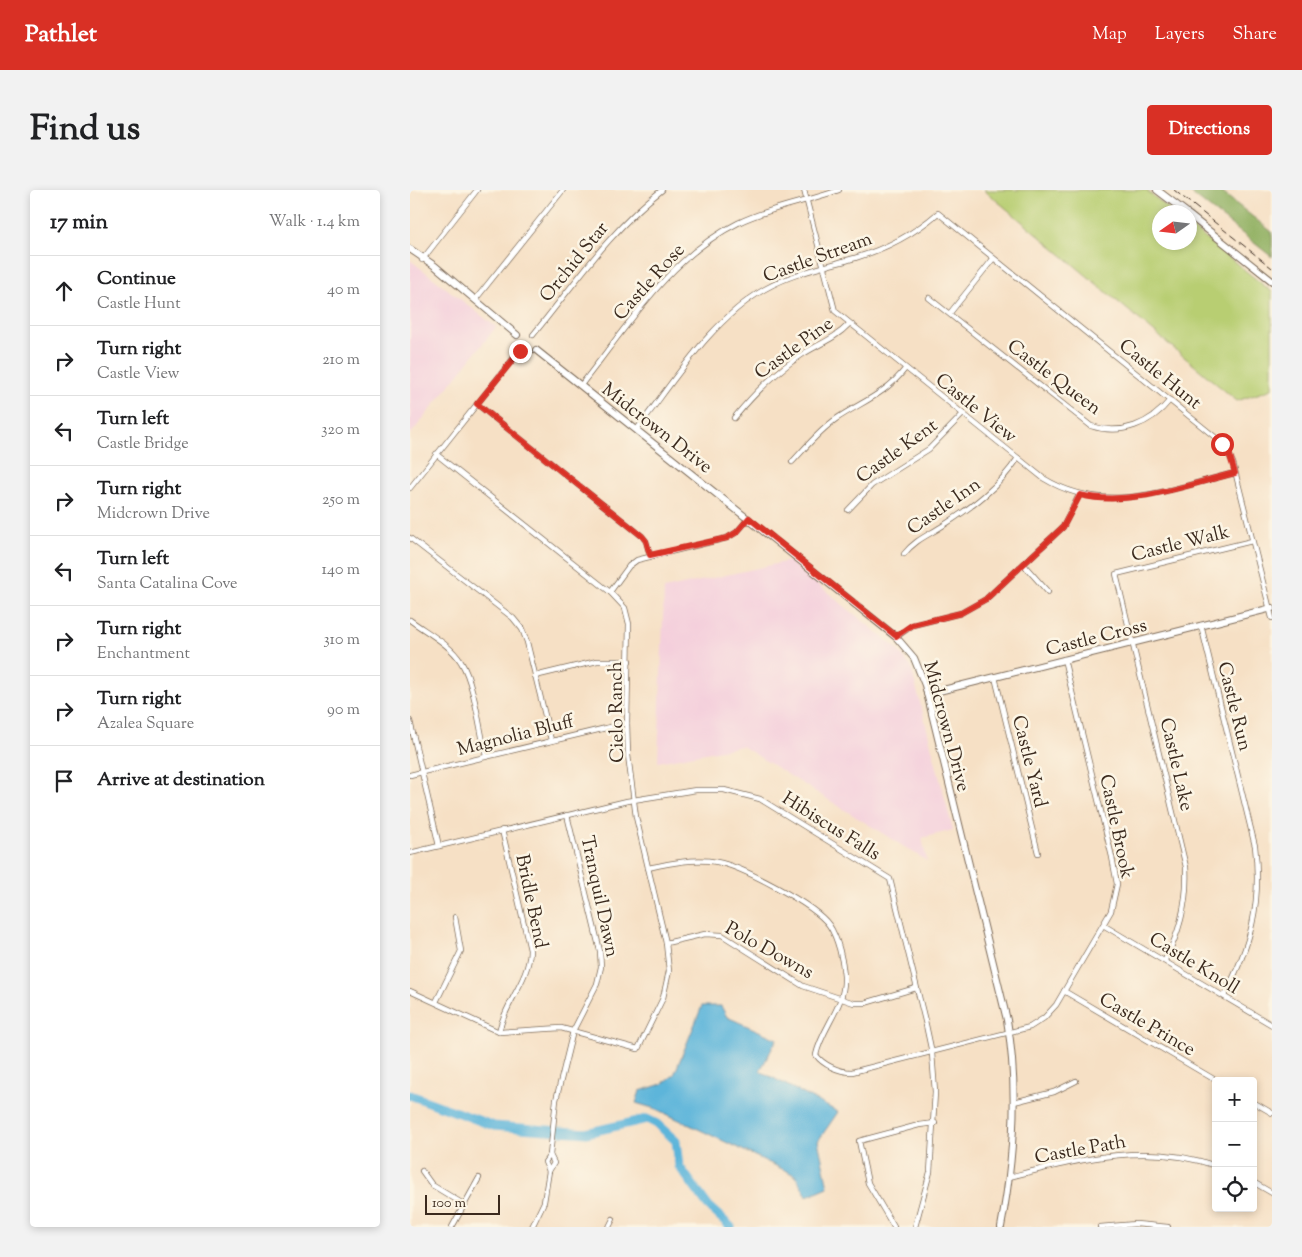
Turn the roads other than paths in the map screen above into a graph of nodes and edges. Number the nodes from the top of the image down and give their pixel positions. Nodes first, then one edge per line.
1 (477, 190) edge
2 (563, 190) edge
3 (662, 190) edge
4 (804, 190) edge
5 (839, 190) edge
6 (1157, 190) edge
7 (807, 200) junction
8 (1177, 205) edge
9 (938, 213) joint
10 (1197, 221) edge
11 (410, 251) edge
12 (422, 259) junction
13 (993, 259) junction
14 (822, 267) junction
15 (1272, 281) edge
16 (929, 298) dead end
17 (474, 300) junction
18 (950, 313) junction
19 (849, 324) junction
20 (517, 335) dead end
21 (533, 335) dead end
22 (521, 349) dead end
23 (536, 350) dead end
24 (905, 369) junction
25 (581, 385) junction
26 (1170, 400) junction
27 (477, 404) junction
28 (963, 414) junction
29 (734, 418) dead end
30 (637, 429) junction
31 (436, 454) junction
32 (1018, 458) junction
33 (792, 462) dead end
34 (1235, 473) junction
35 (410, 488) edge
36 (1080, 495) junction
37 (848, 510) dead end
38 (749, 518) junction
39 (410, 538) edge
40 (1252, 540) junction
41 (904, 554) dead end
42 (650, 555) junction
43 (1024, 565) junction
44 (1116, 574) joint
45 (610, 592) junction
46 (1048, 592) dead end
47 (1271, 609) edge
48 (1272, 618) edge
49 (410, 620) edge
50 (1201, 625) junction
51 (896, 636) junction
52 (1134, 642) junction
53 (1064, 659) junction
54 (629, 661) junction
55 (535, 676) junction
56 (995, 677) junction
57 (927, 694) junction
58 (410, 722) edge
59 (627, 723) junction
60 (551, 740) junction
61 (486, 756) junction
62 (422, 772) junction
63 (410, 775) edge
64 (634, 799) junction
65 (567, 815) junction
66 (502, 830) junction
67 (439, 846) junction
68 (410, 853) edge
69 (1038, 853) dead end
70 (648, 868) junction
71 (455, 917) dead end
72 (1103, 925) junction
73 (666, 943) junction
74 (1165, 960) junction
75 (916, 988) junction
76 (410, 991) edge
77 (1064, 991) junction
78 (1224, 996) junction
79 (840, 999) junction
80 (436, 1002) junction
81 (1272, 1025) edge
82 (573, 1031) junction
83 (499, 1032) junction
84 (1008, 1034) junction
85 (932, 1053) junction
86 (1212, 1078) edge
87 (1076, 1081) dead end
88 (1014, 1102) junction
89 (1257, 1104) edge
90 (1272, 1113) edge
91 (935, 1123) junction
92 (550, 1154) junction
93 (1212, 1165) edge
94 (422, 1171) dead end
95 (549, 1171) junction
96 (1009, 1177) junction
97 (479, 1178) dead end
98 (1257, 1184) edge
99 (1272, 1193) edge
100 (465, 1205) junction
101 (613, 1220) dead end
102 (452, 1227) edge
103 (532, 1227) edge
104 (609, 1227) edge
105 (894, 1227) edge
106 (915, 1227) edge
107 (1001, 1227) edge
108 (1100, 1227) edge
109 (1168, 1227) edge

1 - 12 street
2 - 17 street
3 - 21 street, Orchid Star
4 - 7 street, Castle View
5 - 7 street, Castle Rose
6 - 8 street
7 - 14 street, Castle View
7 - 25 street, Castle Rose
9 - 13 street, Castle Hunt
9 - 14 street, Castle Stream
10 - 15 street
11 - 12 street
12 - 17 street
13 - 18 street
13 - 26 street, Castle Hunt
14 - 19 street, Castle View
14 - 30 street, Castle Stream
16 - 18 street, Castle Queen
17 - 20 street
18 - 26 street, Castle Queen
19 - 24 street, Castle View
19 - 29 street, Castle Pine
22 - 27 street
23 - 25 street, Midcrown Drive
24 - 28 street, Castle View
24 - 33 street
25 - 30 street, Midcrown Drive
26 - 34 street, Castle Hunt
27 - 31 street
27 - 42 street
28 - 32 street, Castle View
28 - 37 street, Castle Kent
30 - 38 street, Midcrown Drive
31 - 35 street
31 - 45 street, Cielo Ranch
32 - 36 street, Castle View
32 - 41 street, Castle Inn
34 - 36 street, Castle View
34 - 40 street, Castle Hunt
36 - 43 street
38 - 42 street
38 - 51 street, Midcrown Drive
39 - 55 street
40 - 44 street, Castle Walk
40 - 47 street, Castle Hunt
42 - 45 street
43 - 46 street
43 - 51 street
44 - 52 street, Castle Lake
45 - 54 street, Cielo Ranch
47 - 48 street, Castle Hunt
47 - 50 street, Castle Cross
49 - 61 street
50 - 52 street, Castle Cross
50 - 78 street, Castle Run
51 - 57 street, Midcrown Drive
52 - 53 street, Castle Cross
52 - 74 street, Castle Lake
53 - 56 street, Castle Cross
53 - 72 street, Castle Brook
54 - 55 street
54 - 59 street, Cielo Ranch
55 - 60 street
56 - 57 street, Castle Cross
56 - 69 street, Castle Yard
57 - 84 street, Midcrown Drive
58 - 62 street
59 - 60 street, Magnolia Bluff
59 - 64 street, Cielo Ranch
60 - 61 street, Magnolia Bluff
61 - 62 street, Magnolia Bluff
62 - 63 street, Magnolia Bluff
62 - 67 street
64 - 65 street, Hibiscus Falls
64 - 70 street, Cielo Ranch
64 - 75 street, Hibiscus Falls
65 - 66 street, Hibiscus Falls
65 - 82 street, Tranquil Dawn
66 - 67 street, Hibiscus Falls
66 - 83 street, Bridle Bend
67 - 68 street, Hibiscus Falls
70 - 73 street, Cielo Ranch
70 - 79 street
71 - 80 street
72 - 74 street, Castle Knoll
72 - 77 street, Castle Brook
73 - 79 street, Polo Downs
73 - 82 street, Cielo Ranch
74 - 78 street, Castle Knoll
75 - 79 street, Polo Downs
75 - 85 street, Hibiscus Falls
76 - 80 street
77 - 84 street, Castle Brook
77 - 86 street, Castle Prince
78 - 81 street, Castle Knoll
79 - 85 street, Castle Brook
80 - 83 street
82 - 83 street
82 - 92 street, Tranquil Dawn
84 - 85 street, Castle Brook
84 - 88 street, Midcrown Drive
85 - 91 street, Hibiscus Falls
87 - 88 street
88 - 96 street, Midcrown Drive
89 - 90 street
91 - 105 street
91 - 106 street, Hibiscus Falls
92 - 95 street, Tranquil Dawn
92 - 95 street, Tranquil Dawn
93 - 96 street, Castle Path
94 - 100 street
95 - 103 street, Tranquil Dawn
96 - 107 street, Midcrown Drive
97 - 100 street
98 - 99 street
100 - 102 street
101 - 104 street
108 - 109 street

